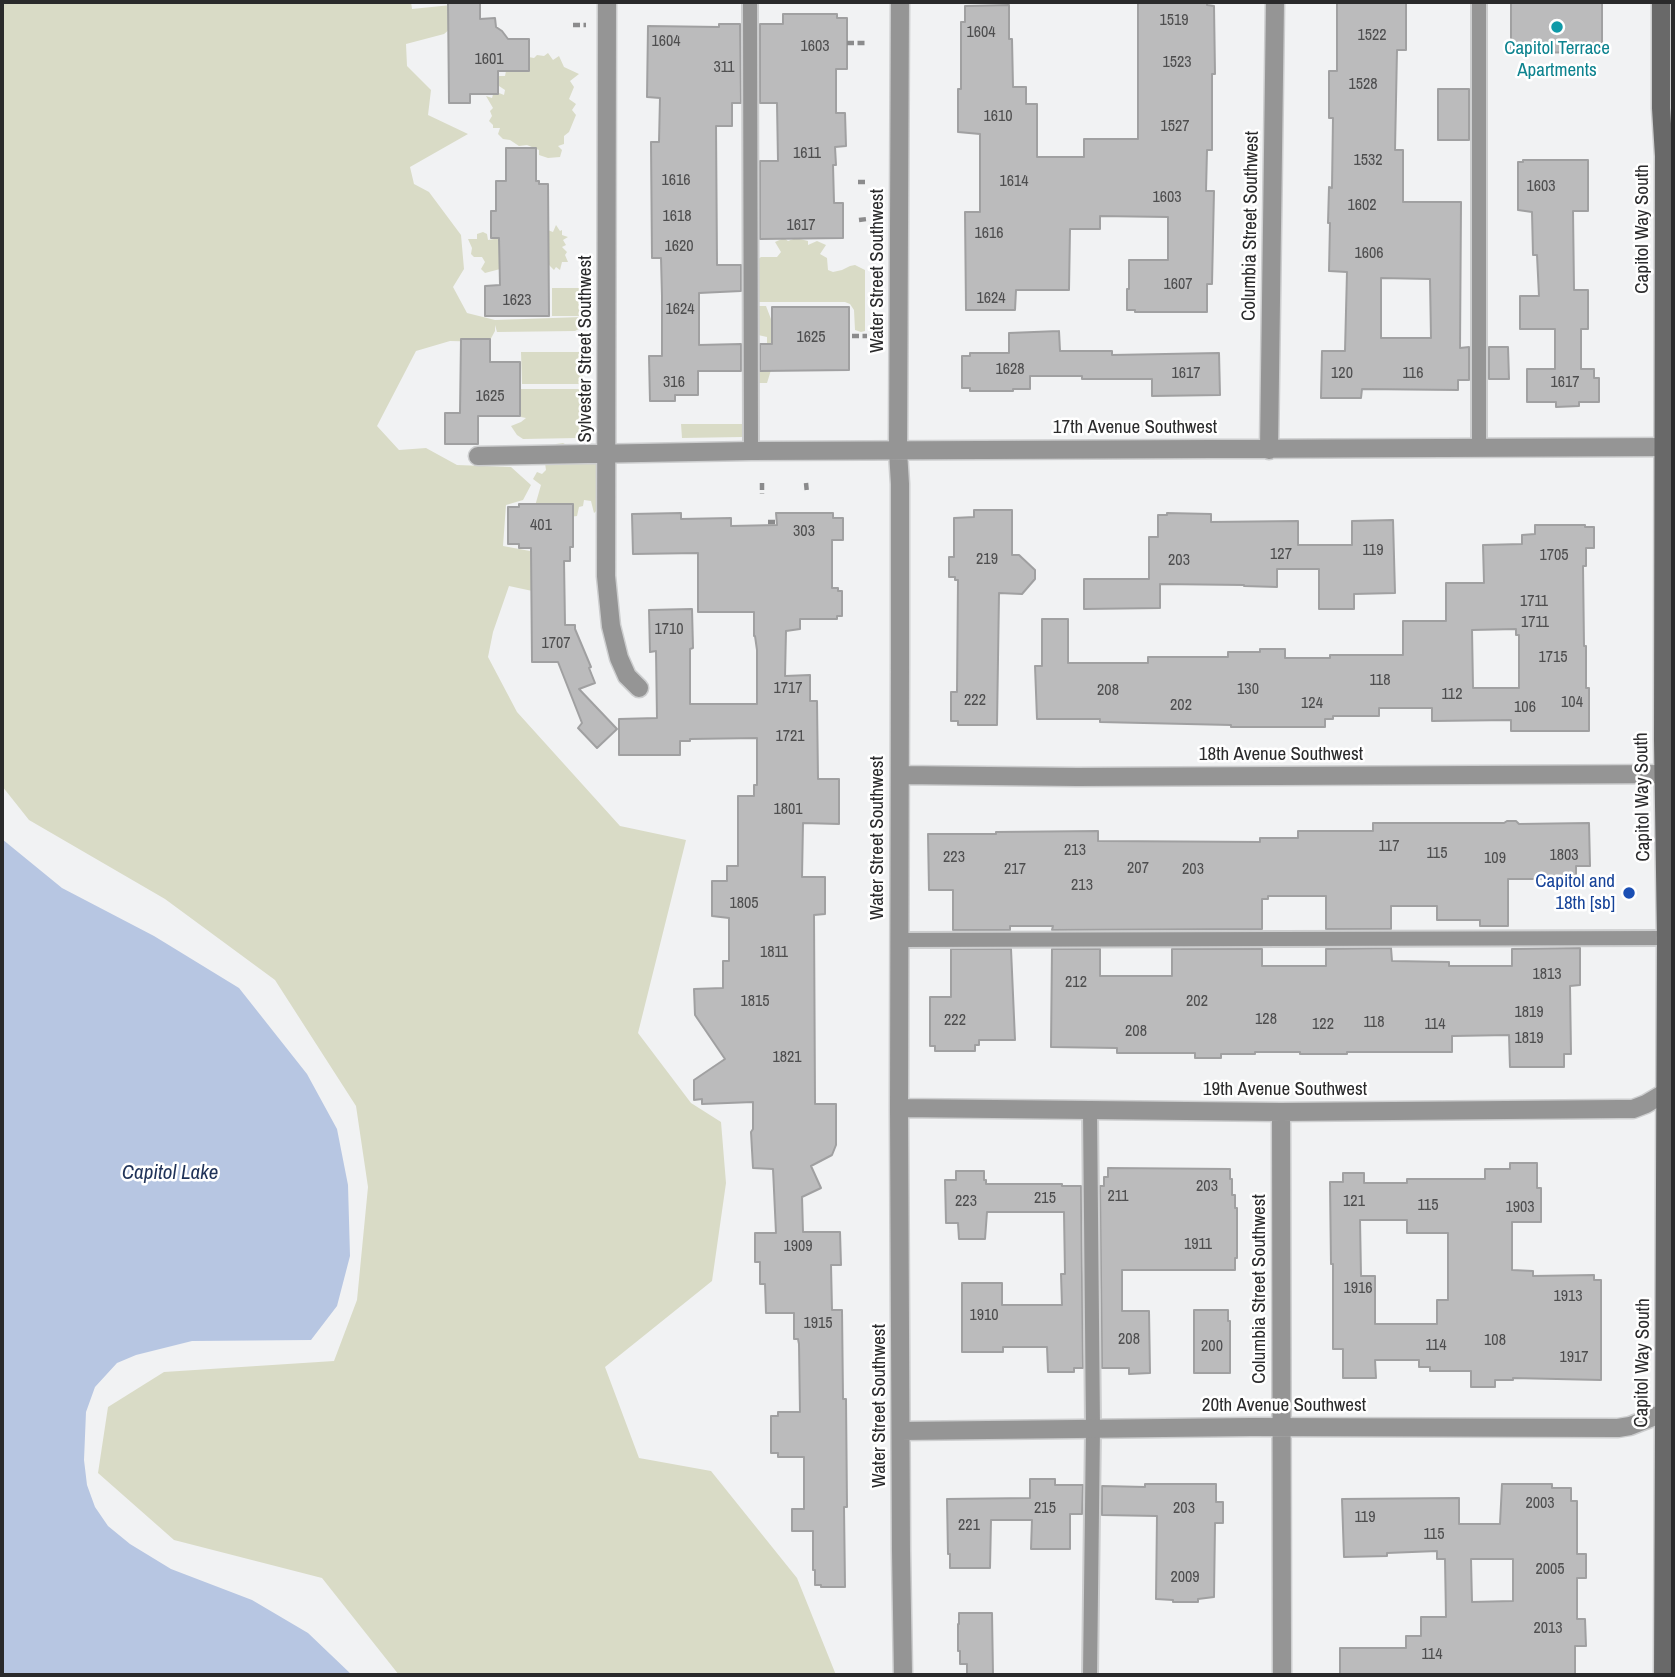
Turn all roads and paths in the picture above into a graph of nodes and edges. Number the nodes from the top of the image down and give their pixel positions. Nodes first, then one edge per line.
1 (607, 2) edge
2 (750, 2) edge
3 (900, 2) edge
4 (1275, 2) edge
5 (1479, 2) edge
6 (1661, 2) edge
7 (846, 43) dead end
8 (867, 43) dead end
9 (1669, 107) edge
10 (867, 182) dead end
11 (858, 183) dead end
12 (867, 219) dead end
13 (859, 220) dead end
14 (852, 336) dead end
15 (867, 336) dead end
16 (1668, 447) edge
17 (1479, 449) junction
18 (1269, 450) junction
19 (751, 451) junction
20 (898, 451) junction
21 (607, 453) junction
22 (478, 456) dead end
23 (762, 484) dead end
24 (806, 484) dead end
25 (807, 493) dead end
26 (762, 494) dead end
27 (768, 522) dead end
28 (777, 522) dead end
29 (1668, 616) edge
30 (639, 688) dead end
31 (1668, 774) edge
32 (900, 775) junction
33 (1666, 938) junction
34 (898, 940) junction
35 (1670, 1089) edge
36 (899, 1108) junction
37 (1090, 1111) junction
38 (1281, 1112) junction
39 (1668, 1411) edge
40 (1281, 1427) junction
41 (1093, 1429) junction
42 (901, 1431) junction
43 (903, 1675) edge
44 (1090, 1675) edge
45 (1282, 1675) edge
46 (1663, 1675) edge

1 - 21 street, Sylvester Street Southwest
2 - 19 lane
3 - 20 street, Water Street Southwest
4 - 18 street, Columbia Street Southwest
5 - 17 lane
6 - 9 main road, Capitol Way South
7 - 8 path
9 - 16 main road, Capitol Way South
10 - 11 path
12 - 13 path
14 - 15 path
16 - 17 street, 17th Avenue Southwest
16 - 29 main road, Capitol Way South
17 - 18 street, 17th Avenue Southwest
18 - 20 street, 17th Avenue Southwest
19 - 20 street, 17th Avenue Southwest
19 - 21 street, 17th Avenue Southwest
20 - 32 street, Water Street Southwest
21 - 22 street, 17th Avenue Southwest
21 - 30 street, Sylvester Street Southwest
23 - 26 path
24 - 25 path
27 - 28 path
29 - 31 main road, Capitol Way South
31 - 32 street, 18th Avenue Southwest
31 - 33 main road, Capitol Way South
32 - 34 street, Water Street Southwest
33 - 34 lane
33 - 35 main road, Capitol Way South
34 - 36 street, Water Street Southwest
35 - 38 street, 19th Avenue Southwest
35 - 39 main road, Capitol Way South
36 - 37 street, 19th Avenue Southwest
36 - 42 street, Water Street Southwest
37 - 38 street, 19th Avenue Southwest
37 - 41 lane
38 - 40 street, Columbia Street Southwest
39 - 40 street, 20th Avenue Southwest
39 - 46 main road, Capitol Way South
40 - 41 street, 20th Avenue Southwest
40 - 45 street, Columbia Street Southwest
41 - 42 street, 20th Avenue Southwest
41 - 44 lane
42 - 43 street, Water Street Southwest

